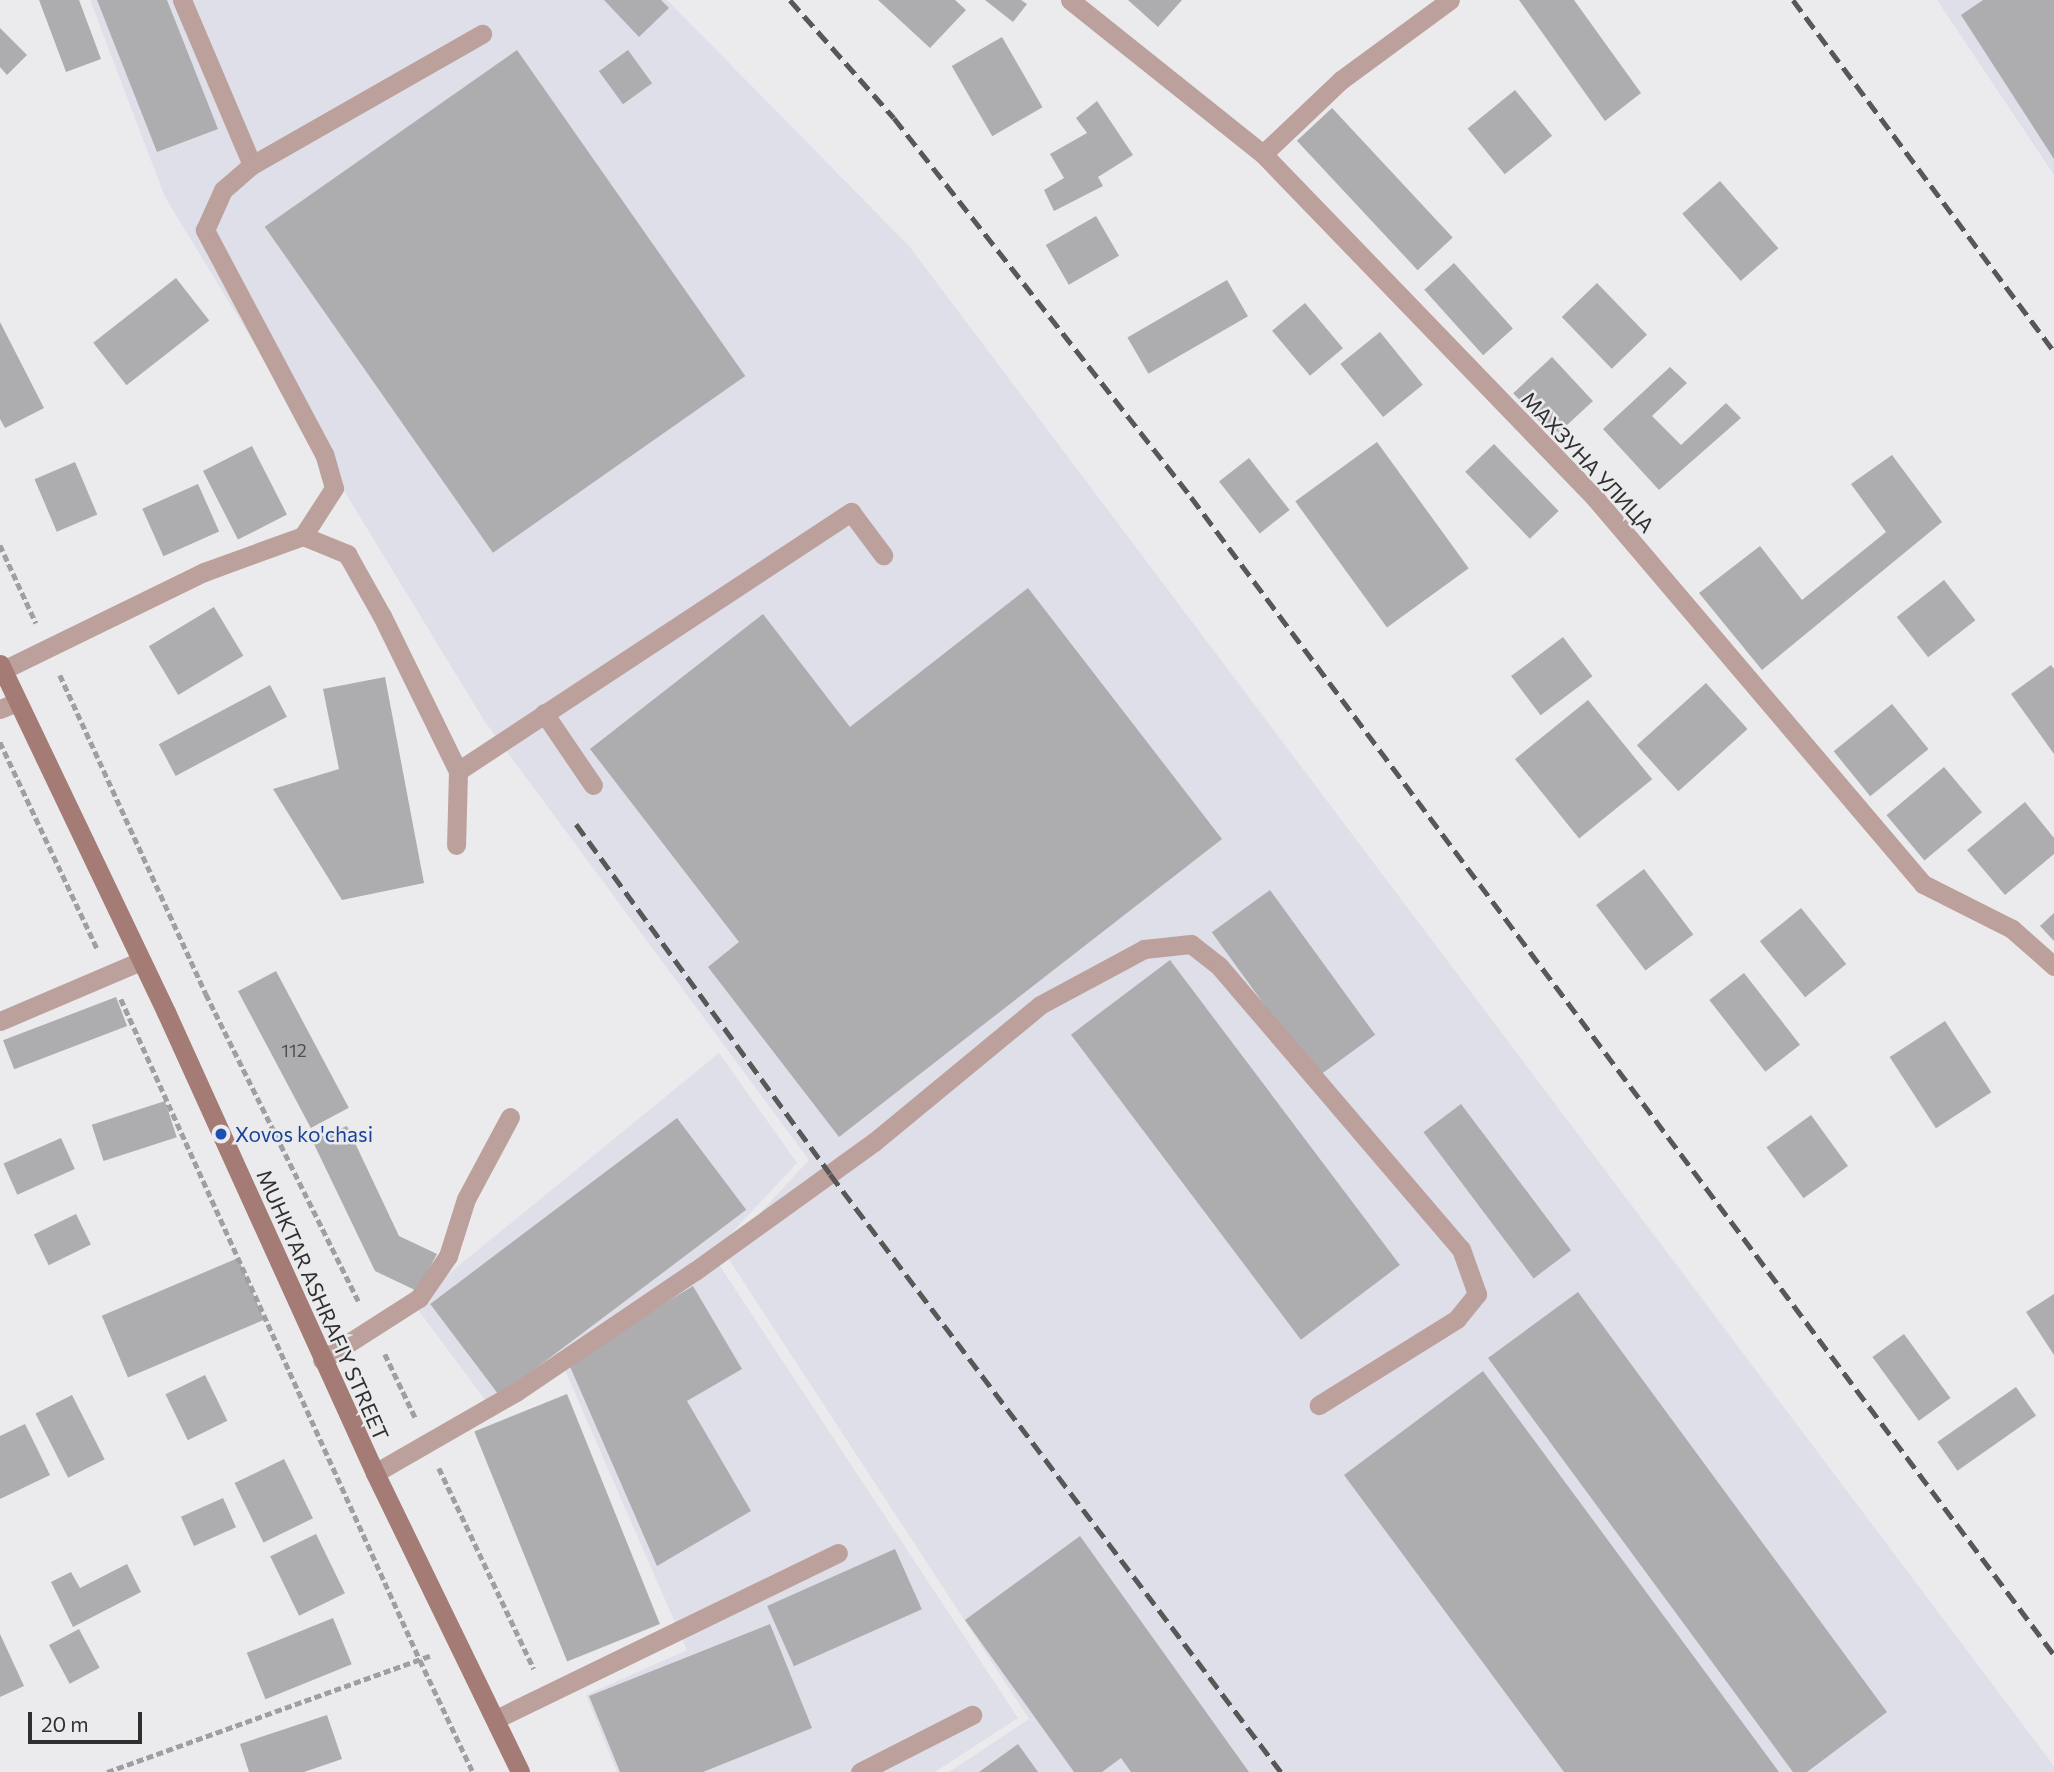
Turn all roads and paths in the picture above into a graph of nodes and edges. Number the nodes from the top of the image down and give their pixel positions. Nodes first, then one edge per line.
1 (182, 0) edge
2 (1070, 0) edge
3 (1450, 0) edge
4 (482, 34) dead end
5 (1263, 154) junction
6 (252, 165) junction
7 (303, 536) junction
8 (0, 545) edge
9 (883, 555) dead end
10 (48, 649) junction
11 (1, 667) edge
12 (8, 706) edge
13 (544, 713) junction
14 (0, 742) edge
15 (458, 771) junction
16 (593, 785) dead end
17 (456, 845) dead end
18 (141, 961) junction
19 (2054, 966) edge
20 (110, 974) junction
21 (206, 994) junction
22 (199, 997) dead end
23 (0, 1021) edge
24 (510, 1117) dead end
25 (372, 1328) junction
26 (322, 1360) junction
27 (1320, 1405) dead end
28 (427, 1442) junction
29 (375, 1473) junction
30 (838, 1553) dead end
31 (460, 1646) junction
32 (419, 1660) junction
33 (546, 1695) junction
34 (972, 1714) dead end
35 (496, 1719) junction
36 (107, 1772) edge
37 (473, 1772) edge
38 (520, 1772) edge
39 (860, 1772) edge

1 - 6 street
2 - 5 street, МАХЗУНА УЛИЦА
3 - 5 street
4 - 6 street
5 - 19 street, МАХЗУНА УЛИЦА
6 - 7 street
7 - 10 street
7 - 15 street
8 - 10 path
9 - 13 street
10 - 11 street
10 - 21 path
11 - 12 main road, MUHKTAR ASHRAFIY STREET
12 - 18 main road, MUHKTAR ASHRAFIY STREET
13 - 15 street
13 - 16 street
14 - 20 path
15 - 17 street
18 - 20 street
18 - 26 main road, MUHKTAR ASHRAFIY STREET
20 - 23 street
20 - 32 path
21 - 22 path
21 - 25 path
24 - 25 street
25 - 26 street
25 - 28 path
26 - 29 main road, MUHKTAR ASHRAFIY STREET
27 - 28 street
28 - 29 street
28 - 33 path
29 - 31 main road, MUHKTAR ASHRAFIY STREET
30 - 33 street
31 - 32 path
31 - 35 main road, MUHKTAR ASHRAFIY STREET
32 - 36 path
32 - 37 path
33 - 35 street
34 - 39 street
35 - 38 main road, MUHKTAR ASHRAFIY STREET

